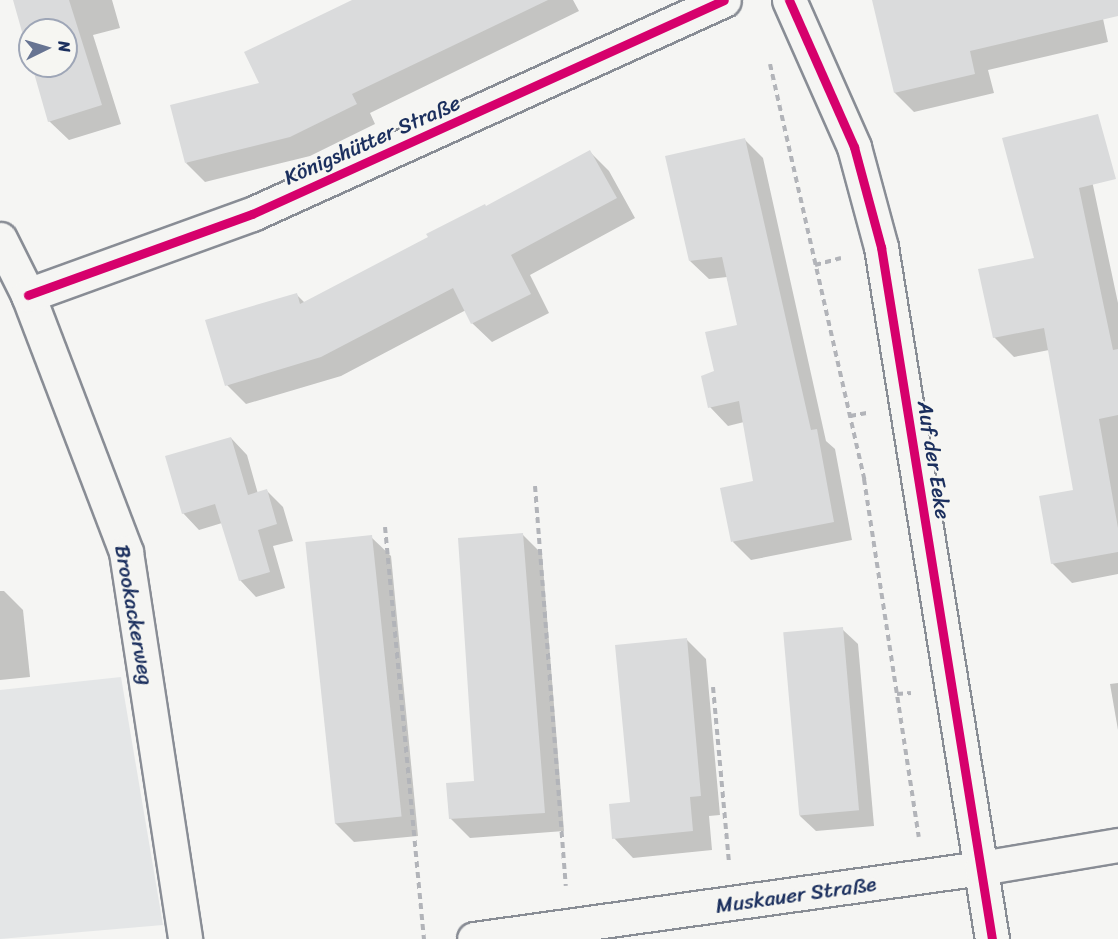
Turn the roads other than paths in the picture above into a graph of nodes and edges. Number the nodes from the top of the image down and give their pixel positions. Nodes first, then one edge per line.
1 (724, 0) edge
2 (789, 0) edge
3 (0, 239) edge
4 (28, 295) junction
5 (1118, 845) edge
6 (981, 868) junction
7 (185, 939) edge
8 (474, 939) edge
9 (992, 939) edge

1 - 4 street, Königshütter Straße
2 - 6 street, Auf der Eeke
3 - 4 street, Brookackerweg
4 - 7 street, Brookackerweg
5 - 6 street, Muskauer Straße
6 - 8 street, Muskauer Straße
6 - 9 street, Auf der Eeke

